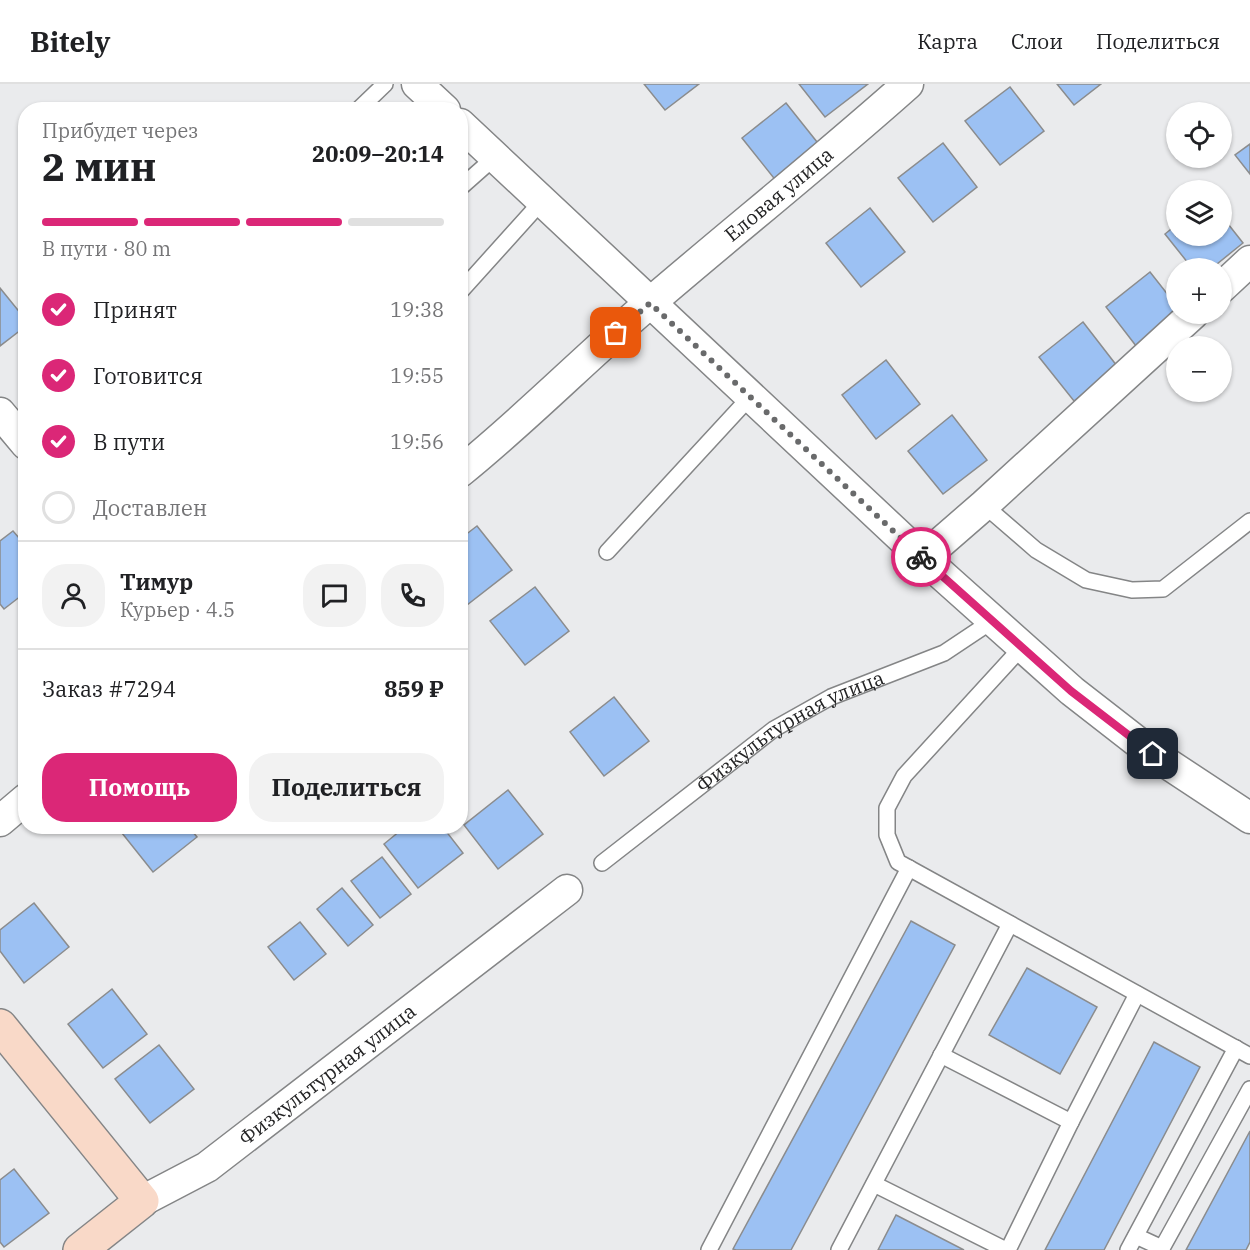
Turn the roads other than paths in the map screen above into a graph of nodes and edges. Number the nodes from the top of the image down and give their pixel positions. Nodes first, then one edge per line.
1 (385, 84) edge
2 (417, 84) edge
3 (908, 84) edge
4 (366, 102) edge
5 (436, 102) edge
6 (468, 132) edge
7 (495, 157) junction
8 (468, 181) edge
9 (542, 201) junction
10 (1250, 261) edge
11 (1232, 278) edge
12 (468, 283) edge
13 (650, 303) junction
14 (1182, 324) edge
15 (750, 397) junction
16 (0, 413) edge
17 (18, 434) edge
18 (468, 466) edge
19 (984, 506) junction
20 (1250, 521) edge
21 (607, 552) dead end
22 (923, 558) junction
23 (992, 621) junction
24 (1022, 647) junction
25 (18, 806) edge
26 (1250, 818) edge
27 (0, 821) edge
28 (602, 863) dead end
29 (909, 868) junction
30 (567, 890) dead end
31 (1010, 924) junction
32 (1137, 994) junction
33 (0, 1026) edge
34 (1236, 1048) junction
35 (941, 1055) junction
36 (1250, 1056) edge
37 (1250, 1089) edge
38 (1071, 1122) junction
39 (874, 1184) junction
40 (142, 1201) junction
41 (1136, 1236) junction
42 (1162, 1249) edge
43 (80, 1250) edge
44 (709, 1250) edge
45 (839, 1250) edge
46 (1007, 1250) edge
47 (1128, 1250) edge

1 - 4 lane
2 - 5 street
3 - 13 street, Еловая улица
6 - 7 street
7 - 8 lane
7 - 9 street
9 - 12 lane
9 - 13 street
10 - 11 street
13 - 15 street
13 - 18 street, Еловая улица
14 - 19 street
15 - 21 lane
15 - 22 street
16 - 17 street
19 - 20 lane
19 - 22 street
22 - 23 street
23 - 24 street
23 - 28 lane, Физкультурная улица
24 - 26 street
24 - 29 lane
25 - 27 street
29 - 31 lane
29 - 44 lane
30 - 40 street, Физкультурная улица
31 - 32 lane
31 - 35 lane
32 - 34 lane
32 - 38 lane
33 - 40 street
34 - 36 lane
34 - 41 lane
35 - 38 lane
35 - 39 lane
37 - 42 lane
38 - 46 lane
39 - 45 lane
39 - 46 lane
40 - 43 street, Физкультурная улица
41 - 42 lane
41 - 47 lane

